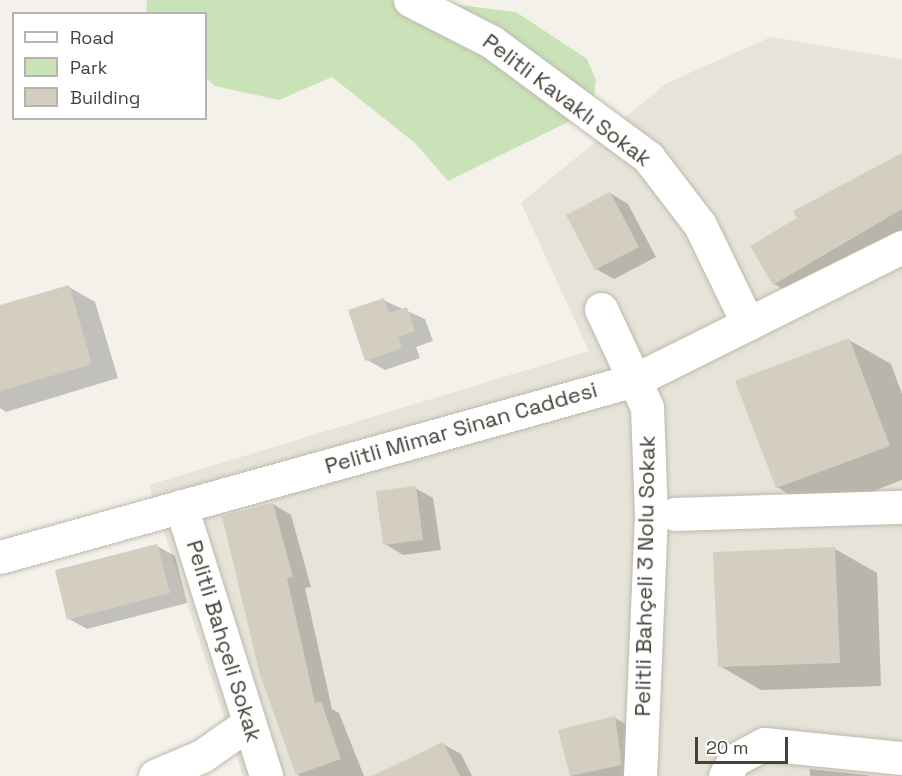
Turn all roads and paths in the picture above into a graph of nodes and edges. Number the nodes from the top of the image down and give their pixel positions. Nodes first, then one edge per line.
1 (410, 0) edge
2 (902, 247) edge
3 (601, 309) dead end
4 (748, 324) junction
5 (635, 380) junction
6 (181, 506) junction
7 (902, 507) edge
8 (675, 514) dead end
9 (0, 557) edge
10 (249, 723) junction
11 (902, 758) edge
12 (155, 776) edge
13 (266, 776) edge
14 (640, 776) edge
15 (725, 776) edge

1 - 4 street, Pelitli Kavaklı Sokak
2 - 4 street, Pelitli Mimar Sinan Caddesi
3 - 5 street, Pelitli Bahçeli 3 Nolu Sokak
4 - 5 street, Pelitli Mimar Sinan Caddesi
5 - 6 street, Pelitli Mimar Sinan Caddesi
5 - 14 street, Pelitli Bahçeli 3 Nolu Sokak
6 - 9 street, Pelitli Mimar Sinan Caddesi
6 - 10 street, Pelitli Bahçeli Sokak
7 - 8 street
10 - 12 street
10 - 13 street, Pelitli Bahçeli Sokak
11 - 15 street

